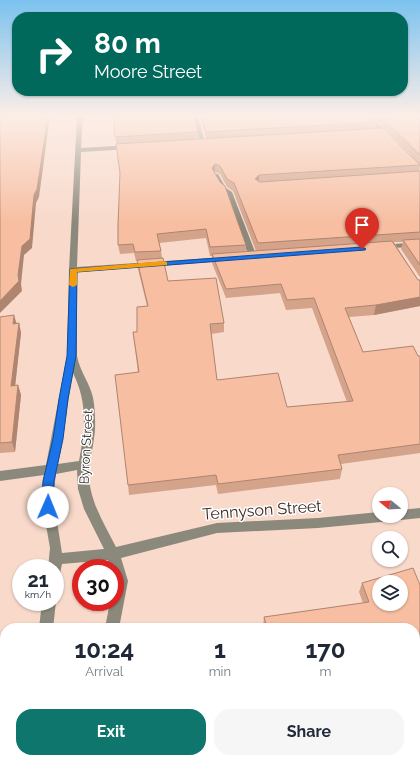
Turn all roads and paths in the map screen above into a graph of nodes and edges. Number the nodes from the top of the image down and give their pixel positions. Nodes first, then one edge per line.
1 (78, 152) edge
2 (216, 175) edge
3 (420, 244) edge
4 (370, 248) edge
5 (253, 257) edge
6 (230, 258) edge
7 (73, 270) junction
8 (72, 356) junction
9 (84, 464) junction
10 (51, 469) junction
11 (0, 476) edge
12 (420, 513) edge
13 (408, 514) edge
14 (372, 518) edge
15 (114, 554) junction
16 (55, 559) edge
17 (64, 563) edge
18 (48, 611) edge
19 (47, 623) edge
20 (113, 623) edge

1 - 7 street, Byron Street
2 - 5 street
3 - 4 street
6 - 7 street
7 - 8 street, Byron Street
8 - 9 street, Byron Street
8 - 10 street, Byron Street
9 - 10 street
9 - 15 street, Byron Street
10 - 11 street
10 - 16 street, Byron Street
12 - 13 street
14 - 15 street, Tennyson Street
15 - 17 street, Tennyson Street
15 - 20 street, Byron Street
18 - 19 street

